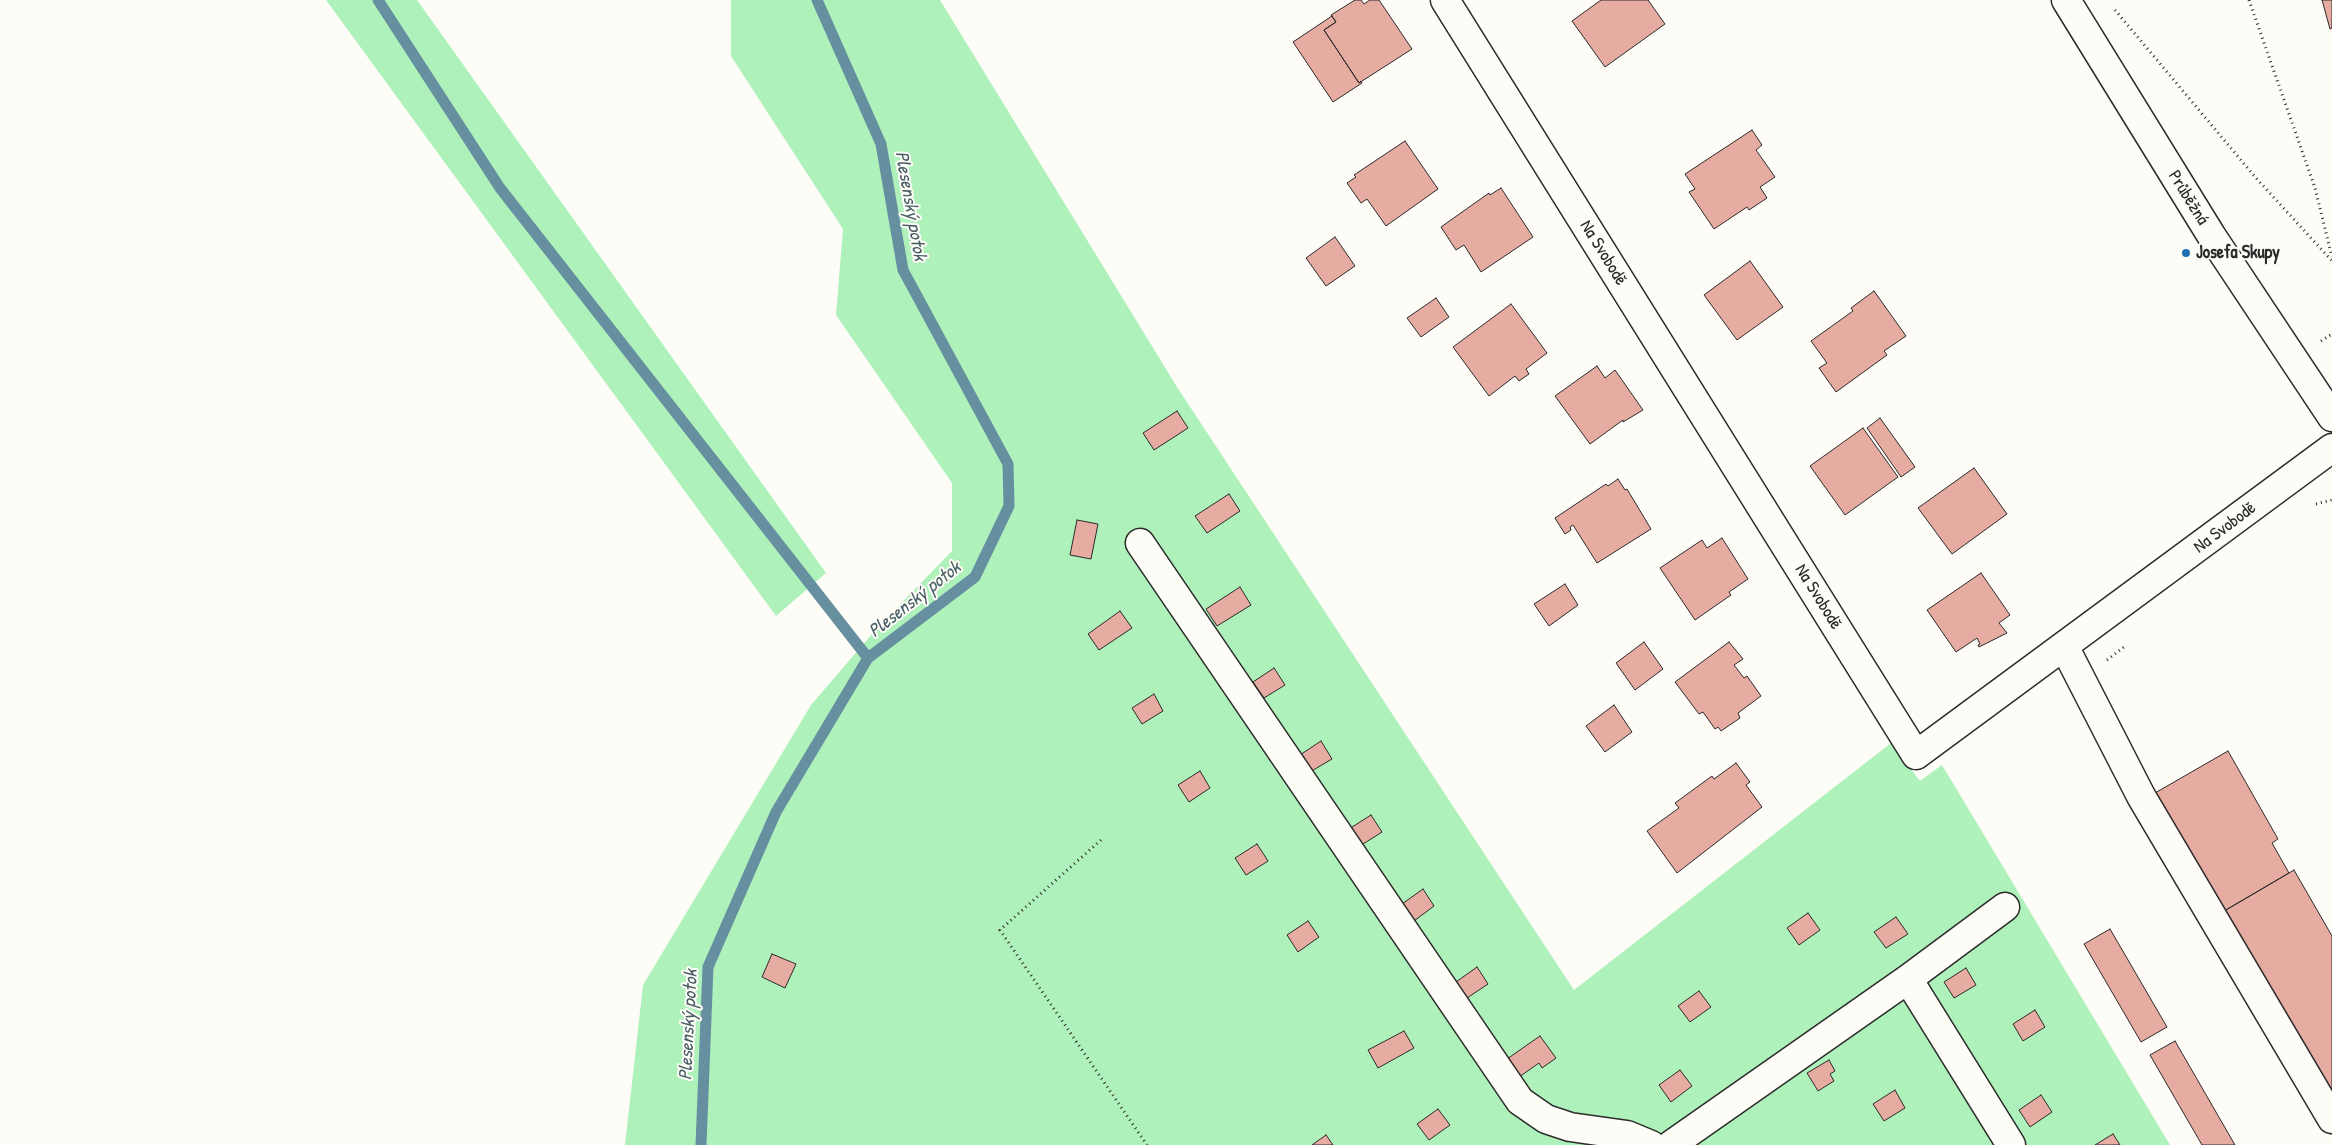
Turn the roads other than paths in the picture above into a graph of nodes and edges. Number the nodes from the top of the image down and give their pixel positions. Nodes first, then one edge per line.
1 (1446, 0) edge
2 (2066, 0) edge
3 (2332, 417) edge
4 (2332, 448) edge
5 (1140, 543) dead end
6 (2064, 646) junction
7 (2005, 907) dead end
8 (1908, 979) junction
9 (2332, 1119) edge
10 (1651, 1145) edge
11 (1671, 1145) edge
12 (2011, 1145) edge

1 - 6 street, Na Svobodě
2 - 3 street, Průběžná
4 - 6 street, Na Svobodě
5 - 10 street
6 - 9 street
7 - 8 street
8 - 11 street
8 - 12 street

